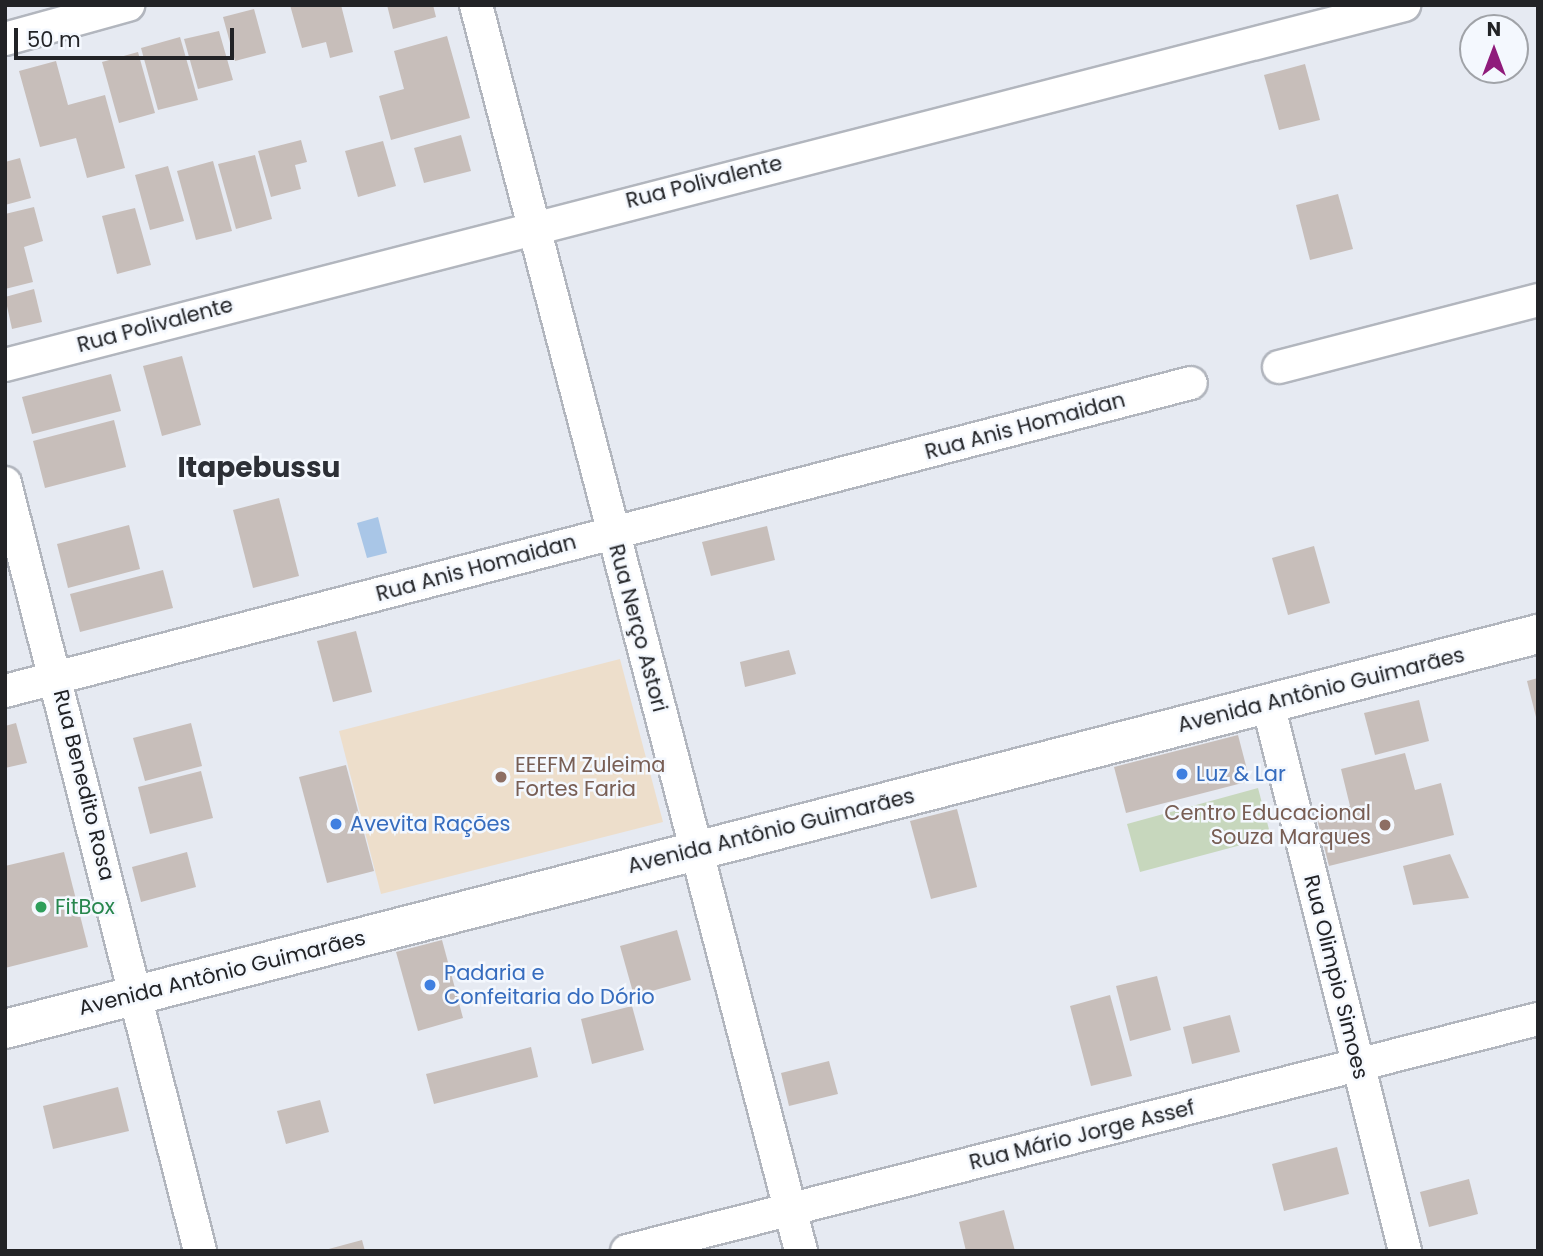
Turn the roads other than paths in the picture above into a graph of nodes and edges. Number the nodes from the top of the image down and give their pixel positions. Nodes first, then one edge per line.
1 (128, 5) edge
2 (476, 5) edge
3 (1404, 5) edge
4 (5, 39) edge
5 (533, 225) junction
6 (1538, 300) edge
7 (5, 365) edge
8 (1279, 367) dead end
9 (1191, 383) dead end
10 (5, 483) edge
11 (614, 533) junction
12 (1538, 634) edge
13 (57, 677) junction
14 (5, 691) edge
15 (1268, 704) junction
16 (696, 850) junction
17 (137, 995) junction
18 (1538, 1019) edge
19 (5, 1029) edge
20 (1358, 1065) junction
21 (790, 1210) junction
22 (200, 1251) edge
23 (626, 1251) edge
24 (801, 1251) edge
25 (1405, 1251) edge

1 - 4 street
2 - 5 street, Rua Nerço Astori
3 - 5 street, Rua Polivalente
5 - 7 street, Rua Polivalente
5 - 11 street, Rua Nerço Astori
6 - 8 street
9 - 11 street, Rua Anis Homaidan
10 - 13 street, Rua Benedito Rosa
11 - 13 street, Rua Anis Homaidan
11 - 16 street, Rua Nerço Astori
12 - 15 street, Avenida Antônio Guimarães
13 - 14 street, Rua Anis Homaidan
13 - 17 street, Rua Benedito Rosa
15 - 16 street, Avenida Antônio Guimarães
15 - 20 street, Rua Olimpio Simoes
16 - 17 street, Avenida Antônio Guimarães
16 - 21 street, Rua Nerço Astori
17 - 19 street, Avenida Antônio Guimarães
17 - 22 street, Rua Benedito Rosa
18 - 20 street, Rua Mário Jorge Assef
20 - 21 street, Rua Mário Jorge Assef
20 - 25 street, Rua Olimpio Simoes
21 - 23 street, Rua Mário Jorge Assef
21 - 24 street, Rua Nerço Astori

